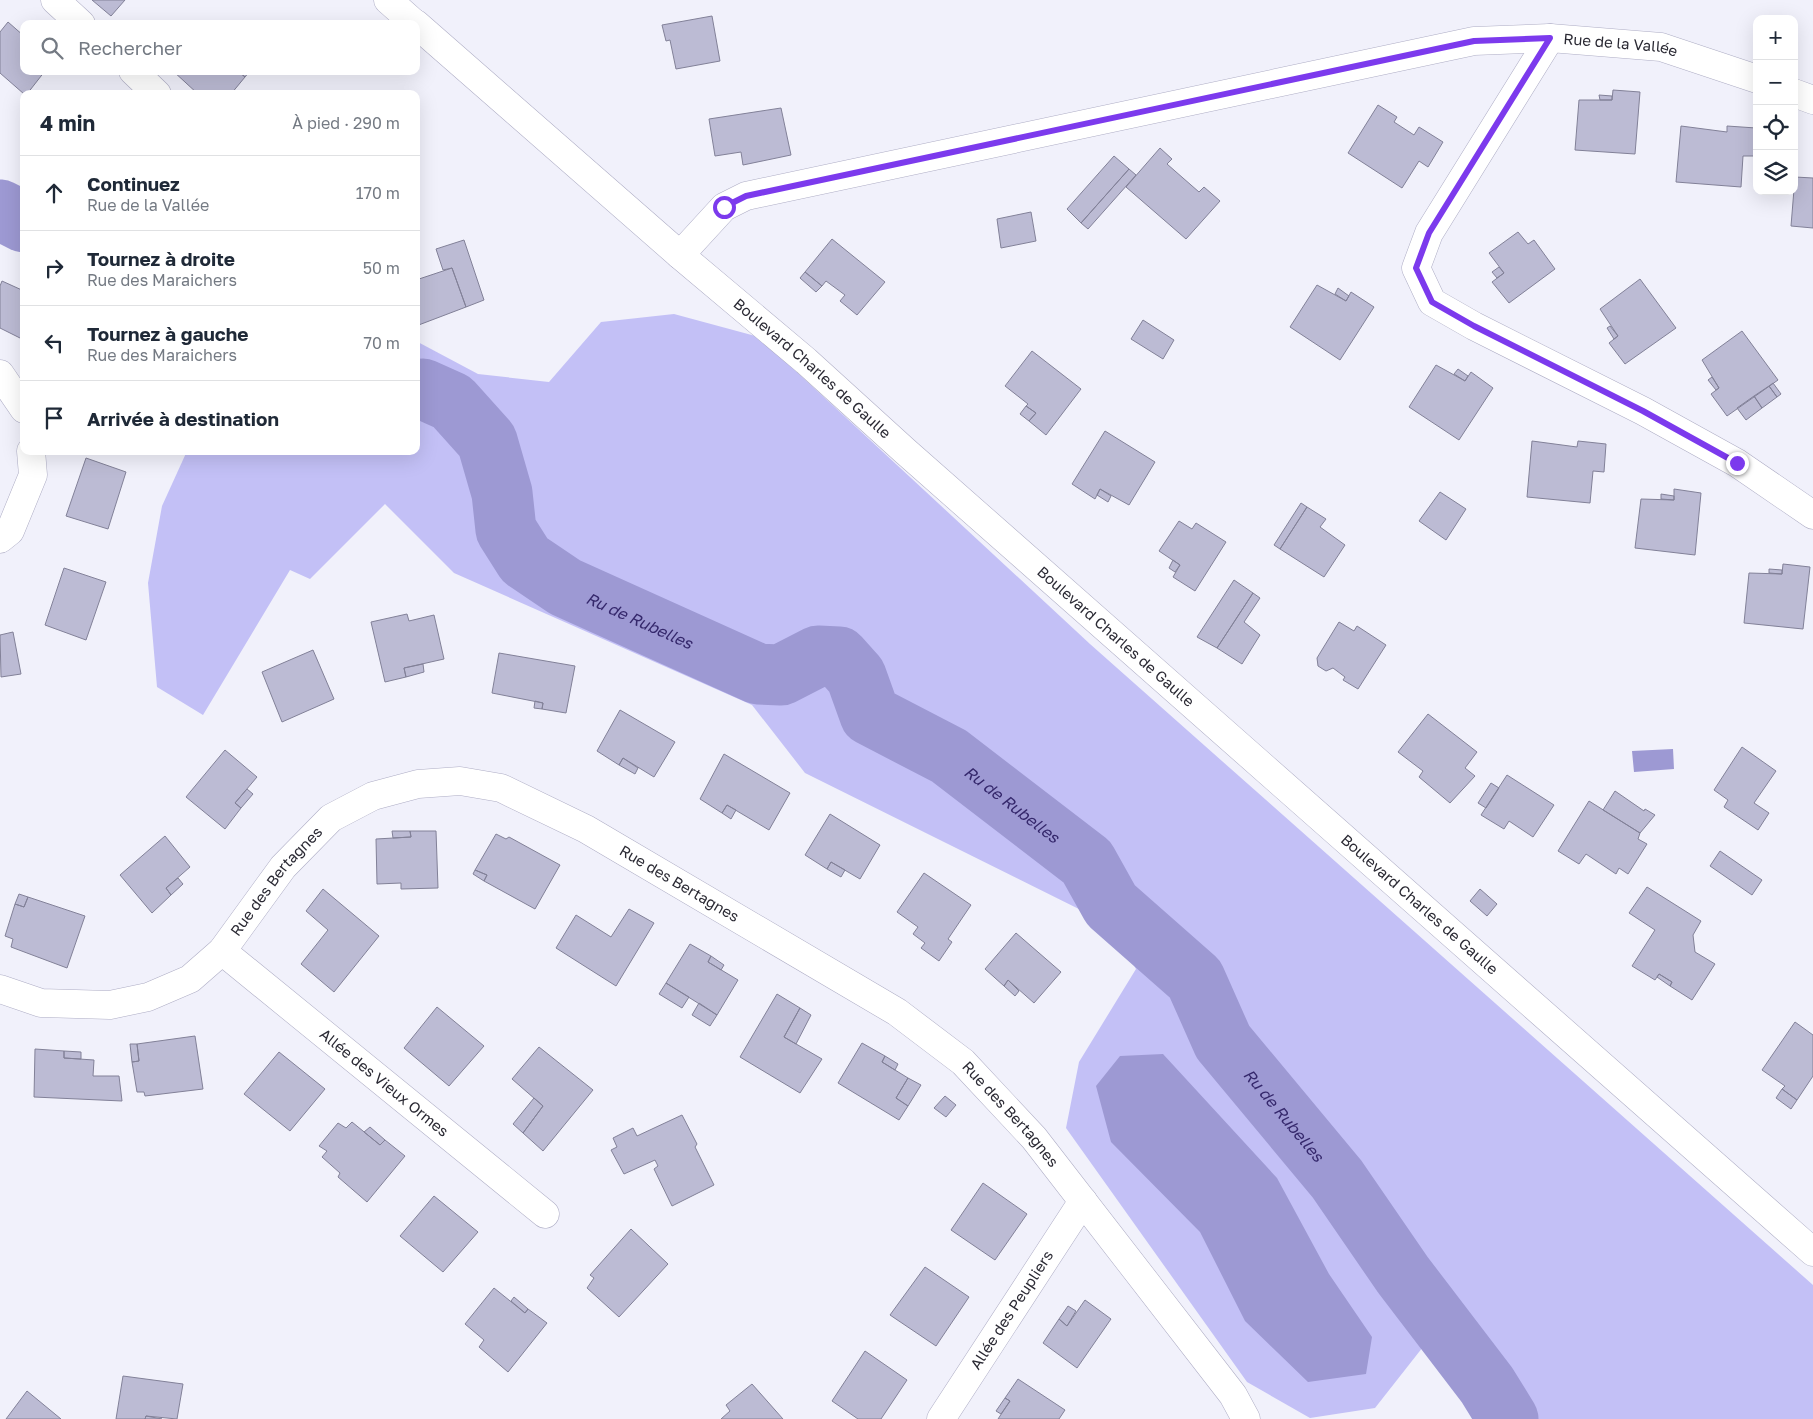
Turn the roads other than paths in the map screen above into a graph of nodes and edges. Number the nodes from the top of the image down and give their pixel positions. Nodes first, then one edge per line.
1 (55, 0) edge
2 (388, 0) edge
3 (77, 20) edge
4 (411, 20) edge
5 (420, 28) edge
6 (1550, 38) junction
7 (137, 75) edge
8 (1753, 78) edge
9 (153, 90) edge
10 (1798, 94) edge
11 (1813, 100) edge
12 (680, 255) junction
13 (0, 374) edge
14 (20, 403) edge
15 (31, 455) edge
16 (1813, 516) edge
17 (0, 539) edge
18 (222, 951) junction
19 (0, 989) edge
20 (1083, 1201) junction
21 (545, 1214) dead end
22 (1813, 1252) edge
23 (941, 1419) edge
24 (1246, 1419) edge

1 - 3 street
2 - 4 street, Boulevard Charles de Gaulle
5 - 12 street, Boulevard Charles de Gaulle
6 - 8 street, Rue de la Vallée
6 - 12 street, Rue de la Vallée
6 - 16 street
7 - 9 street
10 - 11 street
12 - 22 street, Boulevard Charles de Gaulle
13 - 14 street
15 - 17 street
18 - 19 street, Rue des Bertagnes
18 - 20 street, Rue des Bertagnes
18 - 21 street, Allée des Vieux Ormes
20 - 23 street, Allée des Peupliers
20 - 24 street, Rue des Bertagnes

